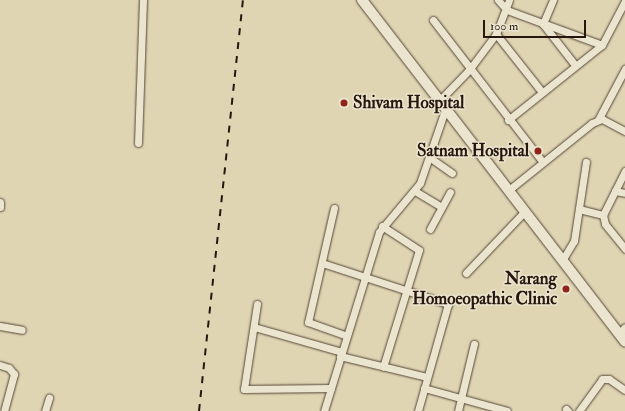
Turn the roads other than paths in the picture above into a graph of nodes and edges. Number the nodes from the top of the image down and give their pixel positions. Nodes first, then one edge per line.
1 (143, 0) edge
2 (362, 0) edge
3 (498, 0) edge
4 (509, 0) edge
5 (553, 0) edge
6 (625, 1) edge
7 (507, 10) junction
8 (433, 20) dead end
9 (543, 24) junction
10 (496, 34) junction
11 (602, 45) junction
12 (575, 65) junction
13 (625, 69) edge
14 (469, 70) junction
15 (542, 92) junction
16 (443, 103) junction
17 (508, 120) junction
18 (598, 120) junction
19 (625, 131) edge
20 (138, 143) dead end
21 (429, 157) junction
22 (542, 161) junction
23 (586, 162) dead end
24 (625, 171) edge
25 (452, 173) dead end
26 (510, 189) junction
27 (415, 191) junction
28 (615, 191) junction
29 (450, 192) dead end
30 (625, 193) edge
31 (0, 202) edge
32 (0, 207) edge
33 (442, 207) junction
34 (334, 208) dead end
35 (579, 209) junction
36 (525, 211) junction
37 (603, 215) junction
38 (382, 226) junction
39 (430, 229) dead end
40 (625, 249) edge
41 (563, 259) junction
42 (322, 263) junction
43 (466, 273) dead end
44 (364, 277) junction
45 (408, 290) junction
46 (258, 304) dead end
47 (0, 326) edge
48 (254, 327) junction
49 (22, 330) dead end
50 (623, 334) edge
51 (347, 336) junction
52 (474, 344) dead end
53 (341, 354) junction
54 (0, 365) edge
55 (383, 367) junction
56 (427, 377) junction
57 (331, 388) junction
58 (424, 388) junction
59 (625, 390) edge
60 (49, 398) dead end
61 (460, 398) junction
62 (4, 411) edge
63 (46, 411) edge
64 (324, 411) edge
65 (418, 411) edge
66 (458, 411) edge
67 (507, 411) edge
68 (579, 411) edge

1 - 20 street
2 - 16 main road
3 - 7 street
4 - 7 street
5 - 9 street
6 - 11 street
7 - 9 street
7 - 10 street
8 - 14 street
9 - 11 street
9 - 12 street
10 - 14 street
10 - 15 street
11 - 12 street
12 - 15 street
13 - 18 street
14 - 16 street
14 - 17 street
15 - 17 street
16 - 21 street
16 - 26 main road
17 - 22 street
18 - 19 street
18 - 22 street
21 - 25 street
21 - 27 street
22 - 26 street
23 - 35 street
24 - 28 street
26 - 36 main road
27 - 33 street
27 - 38 street
28 - 30 street
28 - 37 street
29 - 33 street
31 - 32 street
33 - 39 street
34 - 42 street
35 - 37 street
35 - 41 street
36 - 41 main road
36 - 43 street
37 - 40 street
38 - 44 street
38 - 45 street
41 - 50 main road
42 - 44 street
42 - 51 street
44 - 45 street
44 - 51 street
45 - 55 street
45 - 56 street
46 - 48 street
47 - 49 street
48 - 53 street
48 - 57 street
51 - 53 street
52 - 61 street
53 - 55 street
53 - 57 street
54 - 62 street
55 - 56 street
56 - 58 street
57 - 64 street
58 - 61 street
58 - 65 street
59 - 68 street
60 - 63 street
61 - 66 street
61 - 67 street

